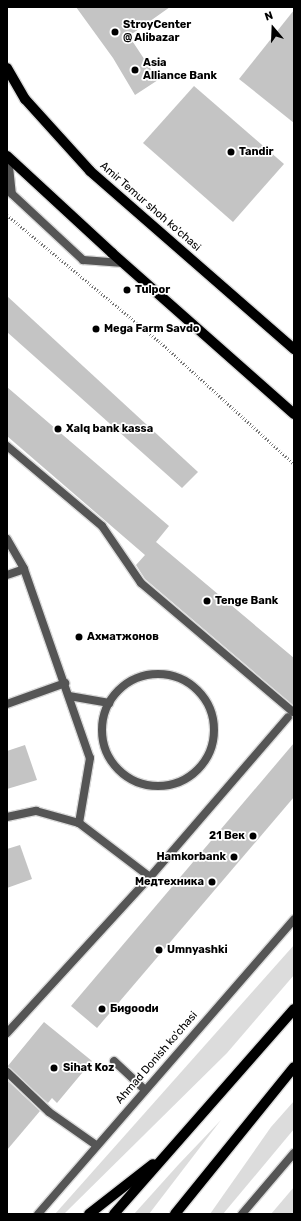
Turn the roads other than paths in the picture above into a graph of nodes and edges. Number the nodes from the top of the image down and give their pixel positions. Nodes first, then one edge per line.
1 (7, 68) edge
2 (8, 156) edge
3 (123, 263) junction
4 (294, 350) edge
5 (294, 414) edge
6 (7, 446) edge
7 (7, 539) edge
8 (24, 569) junction
9 (7, 575) edge
10 (66, 683) junction
11 (70, 696) junction
12 (109, 703) junction
13 (7, 704) edge
14 (7, 817) edge
15 (79, 823) junction
16 (150, 877) junction
17 (294, 919) edge
18 (294, 1009) edge
19 (7, 1033) edge
20 (114, 1061) dead end
21 (294, 1067) edge
22 (7, 1072) edge
23 (145, 1090) junction
24 (96, 1145) junction
25 (173, 1148) junction
26 (294, 1153) edge
27 (38, 1214) edge
28 (89, 1214) edge
29 (114, 1214) edge
30 (175, 1214) edge
31 (242, 1214) edge

1 - 4 main road, Amir Temur shoh ko'chasi
2 - 3 main road
2 - 3 street
3 - 5 main road
6 - 16 street
7 - 8 street
8 - 9 street
8 - 10 street
10 - 11 street
10 - 13 street
11 - 12 street
11 - 15 street
12 - 12 street
14 - 15 street
15 - 16 street
16 - 19 street
17 - 23 street, Ahmad Donish ko'chasi
18 - 25 main road
20 - 23 street
21 - 30 main road
22 - 24 street
23 - 24 street, Ahmad Donish ko'chasi
24 - 27 street, Ahmad Donish ko'chasi
25 - 28 main road
25 - 29 main road
26 - 31 street

